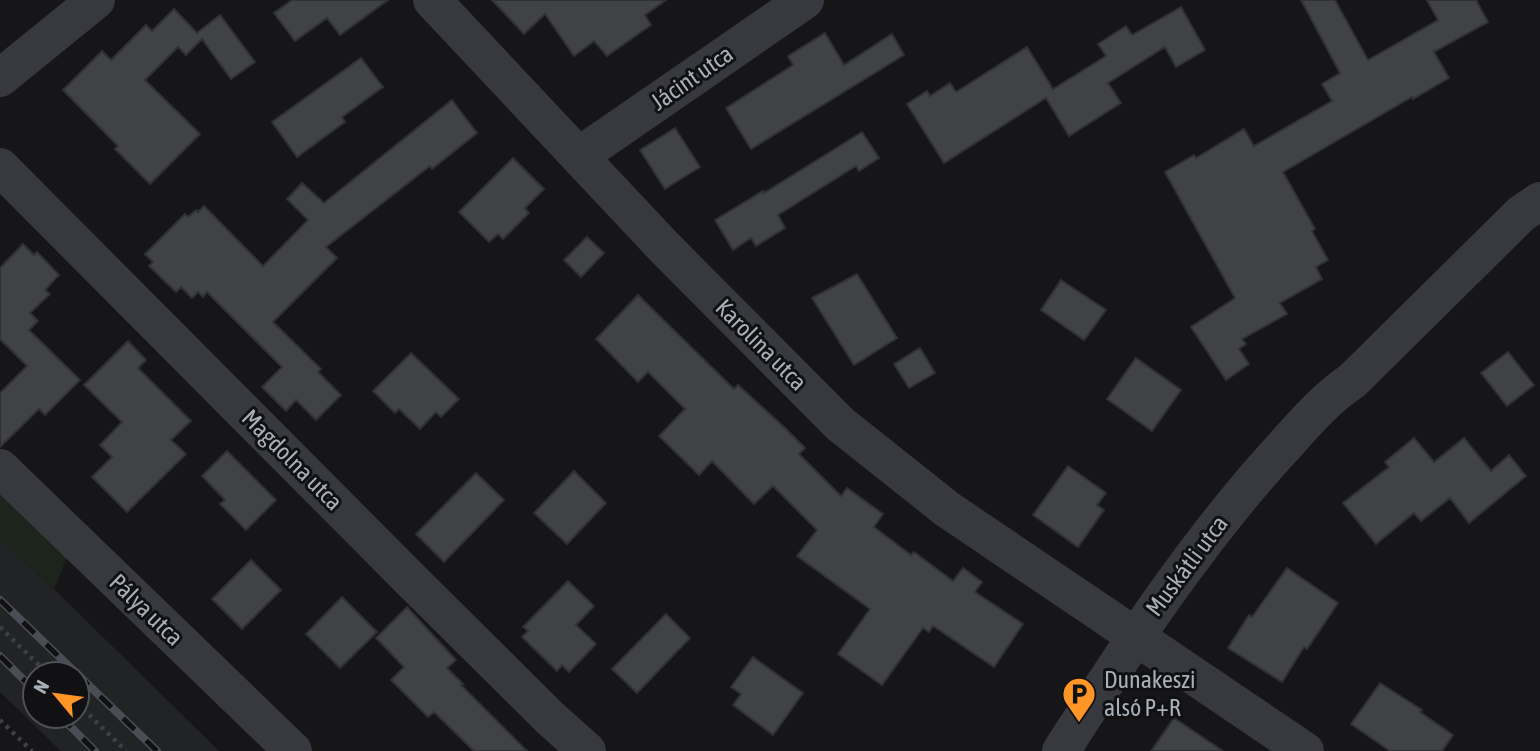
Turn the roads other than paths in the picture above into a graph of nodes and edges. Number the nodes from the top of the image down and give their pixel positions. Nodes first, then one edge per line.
1 (96, 0) edge
2 (432, 0) edge
3 (805, 0) edge
4 (0, 78) edge
5 (579, 156) junction
6 (0, 167) edge
7 (1530, 206) edge
8 (0, 468) edge
9 (1136, 635) junction
10 (293, 751) edge
11 (587, 751) edge
12 (1060, 751) edge
13 (1304, 751) edge

1 - 4 street
2 - 5 street, Karolina utca
3 - 5 street, Jácint utca
5 - 9 street, Karolina utca
6 - 11 street, Magdolna utca
7 - 9 street, Muskátli utca
8 - 10 street, Pálya utca
9 - 12 street, Muskátli utca
9 - 13 street, Karolina utca

